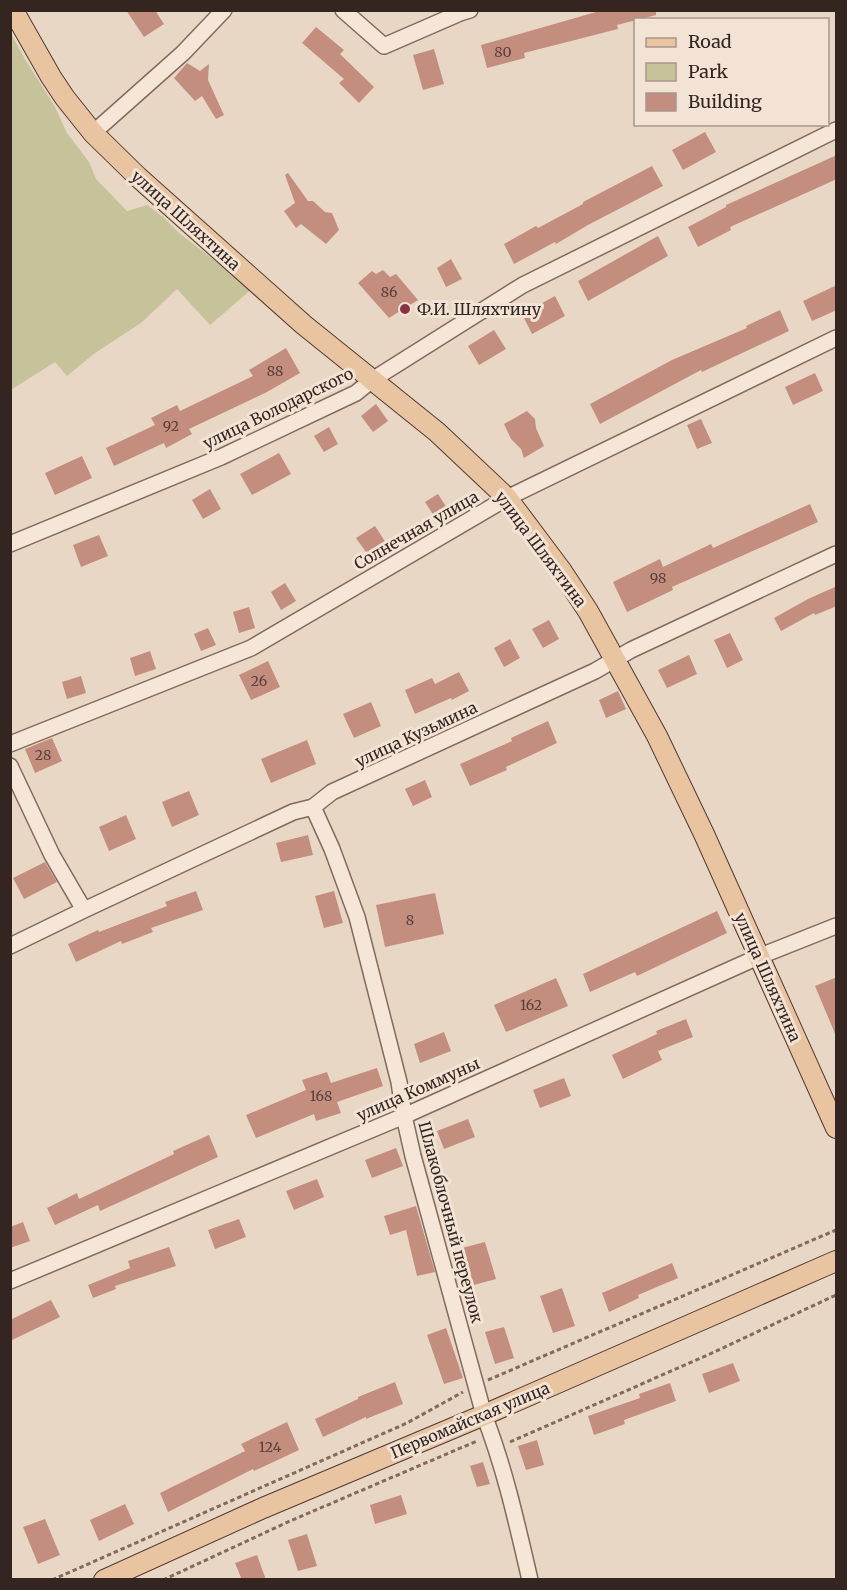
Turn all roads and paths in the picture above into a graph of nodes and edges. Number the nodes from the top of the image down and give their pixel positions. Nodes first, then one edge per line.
1 (13, 10) edge
2 (224, 10) edge
3 (343, 10) edge
4 (470, 10) edge
5 (837, 130) edge
6 (93, 133) junction
7 (837, 338) edge
8 (372, 380) junction
9 (507, 498) junction
10 (10, 544) edge
11 (837, 554) edge
12 (615, 659) junction
13 (10, 744) edge
14 (10, 766) edge
15 (313, 807) junction
16 (84, 910) junction
17 (837, 926) edge
18 (10, 946) edge
19 (758, 957) junction
20 (404, 1116) junction
21 (837, 1128) edge
22 (837, 1230) edge
23 (837, 1261) edge
24 (10, 1281) edge
25 (476, 1386) junction
26 (484, 1415) junction
27 (52, 1580) edge
28 (104, 1580) edge
29 (530, 1580) edge

1 - 6 main road, улица Шляхтина
2 - 6 street
3 - 4 street
5 - 8 street, улица Володарского
6 - 8 main road, улица Шляхтина
7 - 9 street, Солнечная улица
8 - 9 main road, улица Шляхтина
8 - 10 street, улица Володарского
9 - 12 main road, улица Шляхтина
9 - 13 street, Солнечная улица
11 - 12 street, улица Кузьмина
12 - 15 street, улица Кузьмина
12 - 19 main road, улица Шляхтина
14 - 16 street
15 - 16 street, улица Кузьмина
15 - 20 street, Шлакоблочный переулок
16 - 18 street, улица Кузьмина
17 - 19 street, улица Коммуны
19 - 20 street, улица Коммуны
19 - 21 main road, улица Шляхтина
20 - 24 street, улица Коммуны
20 - 25 street, Шлакоблочный переулок
22 - 25 path
23 - 26 main road, Первомайская улица
25 - 26 street, Шлакоблочный переулок
25 - 27 path
26 - 28 main road, Первомайская улица
26 - 29 street, Шлакоблочный переулок

